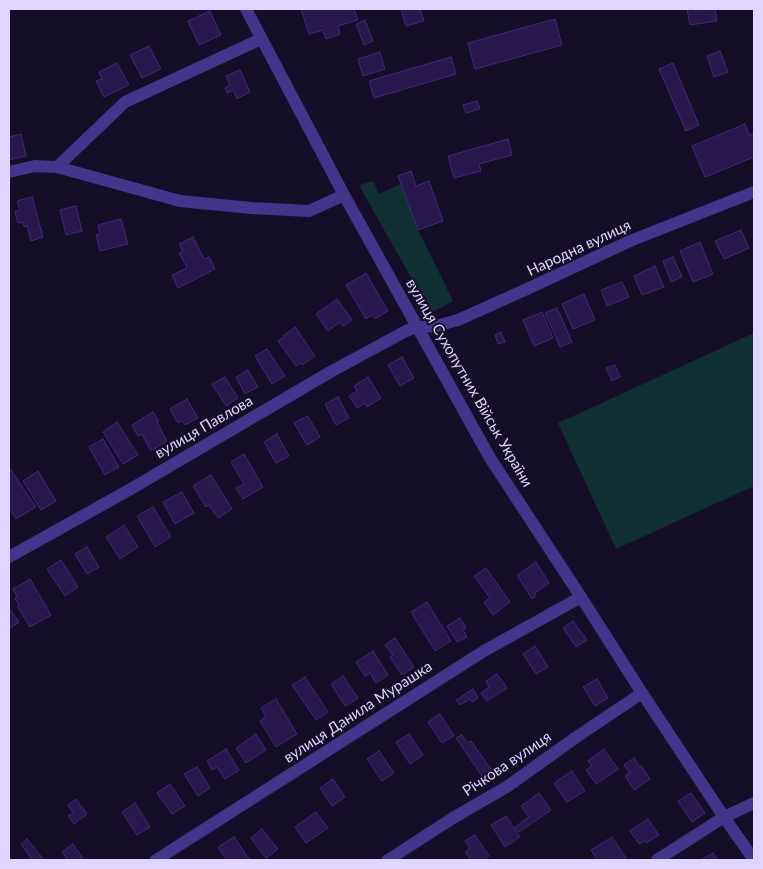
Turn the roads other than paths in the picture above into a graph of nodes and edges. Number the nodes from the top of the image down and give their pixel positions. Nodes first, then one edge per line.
1 (246, 9) edge
2 (261, 39) junction
3 (58, 167) junction
4 (9, 172) edge
5 (754, 192) edge
6 (344, 195) junction
7 (417, 327) junction
8 (9, 557) edge
9 (581, 597) junction
10 (642, 693) junction
11 (754, 803) edge
12 (724, 817) junction
13 (156, 860) edge
14 (388, 860) edge
15 (656, 860) edge
16 (754, 860) edge

1 - 2 street, вулиця Сухопутних Військ України
2 - 3 street
2 - 6 street, вулиця Сухопутних Військ України
3 - 4 street
3 - 6 street
5 - 7 street, Народна вулиця
6 - 7 street, вулиця Сухопутних Військ України
7 - 8 street, вулиця Павлова
7 - 9 street, вулиця Сухопутних Військ України
9 - 10 street, вулиця Сухопутних Військ України
9 - 13 street, вулиця Данила Мурашка
10 - 12 street, вулиця Сухопутних Військ України
10 - 14 street, Річкова вулиця
11 - 12 street
12 - 15 street
12 - 16 street, вулиця Сухопутних Військ України

